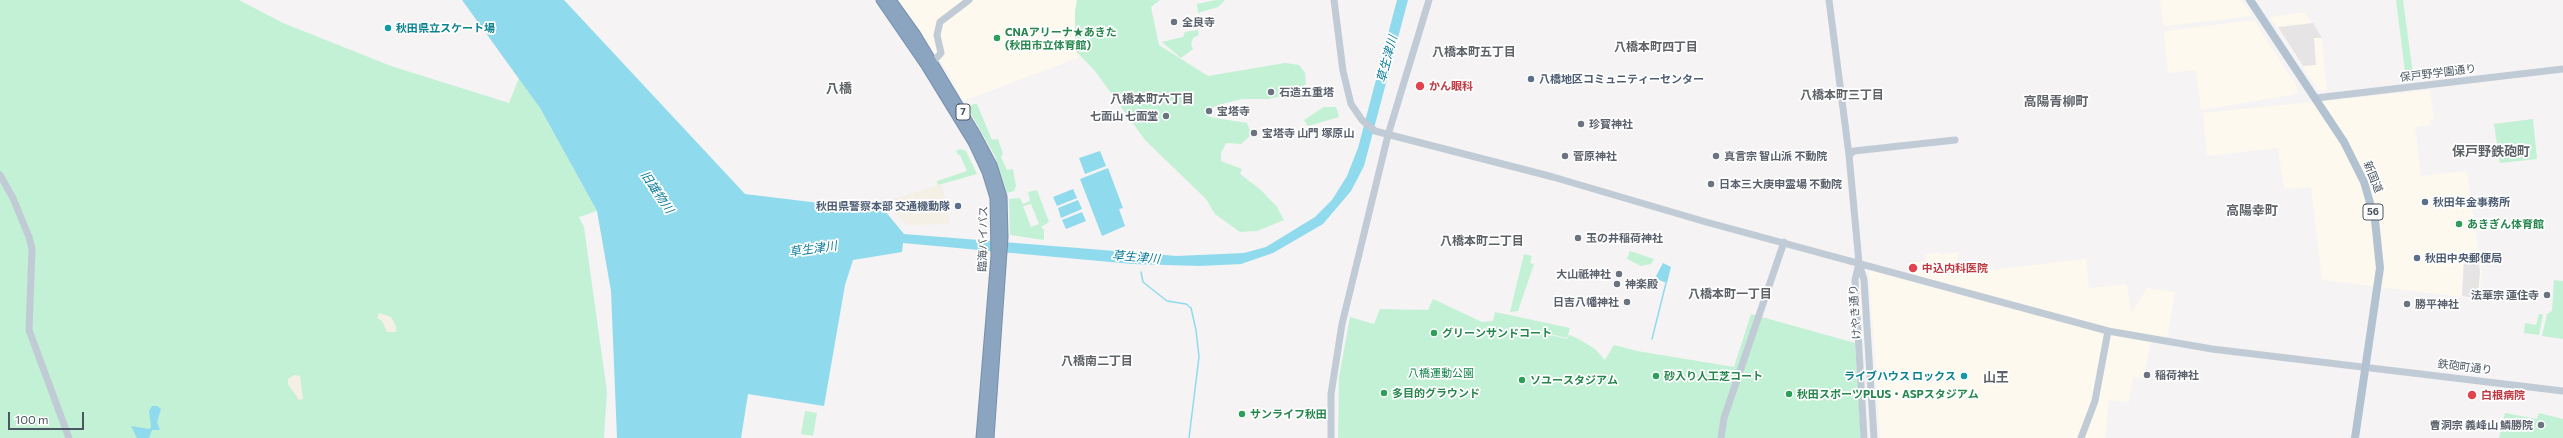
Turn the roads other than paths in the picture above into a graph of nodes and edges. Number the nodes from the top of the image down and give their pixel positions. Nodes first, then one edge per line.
1 (881, 0) edge
2 (891, 0) edge
3 (969, 0) edge
4 (1334, 0) edge
5 (1429, 0) edge
6 (1829, 0) edge
7 (2250, 0) edge
8 (930, 65) junction
9 (2563, 69) edge
10 (2316, 98) junction
11 (1385, 134) junction
12 (1955, 140) dead end
13 (1849, 155) junction
14 (0, 175) edge
15 (1784, 242) junction
16 (999, 256) junction
17 (1859, 263) junction
18 (2108, 331) junction
19 (2364, 366) junction
20 (2563, 391) edge
21 (69, 438) edge
22 (981, 438) edge
23 (989, 438) edge
24 (1331, 438) edge
25 (1721, 438) edge
26 (1864, 438) edge
27 (1874, 438) edge
28 (2081, 438) edge
29 (2355, 438) edge

1 - 8 highway, 臨海バイパス / 7
2 - 8 highway, 臨海バイパス / 7
3 - 8 street
4 - 11 street, 鉄砲町通り
5 - 11 street
6 - 13 street
7 - 10 main road, 新国道 / 56
8 - 16 highway, 臨海バイパス / 7
9 - 10 street, 保戸野学園通り
10 - 19 main road, 新国道 / 56
11 - 15 street, 鉄砲町通り
11 - 24 street
12 - 13 street
13 - 17 street
14 - 21 street
15 - 17 street, 鉄砲町通り
15 - 25 street
16 - 22 highway, 臨海バイパス / 7
16 - 23 highway, 臨海バイパス / 7
17 - 18 street, 鉄砲町通り
17 - 26 street, けやき通り
17 - 27 street, けやき通り
18 - 19 street, 鉄砲町通り
18 - 28 street
19 - 20 street, 鉄砲町通り
19 - 29 main road, 新国道 / 56

